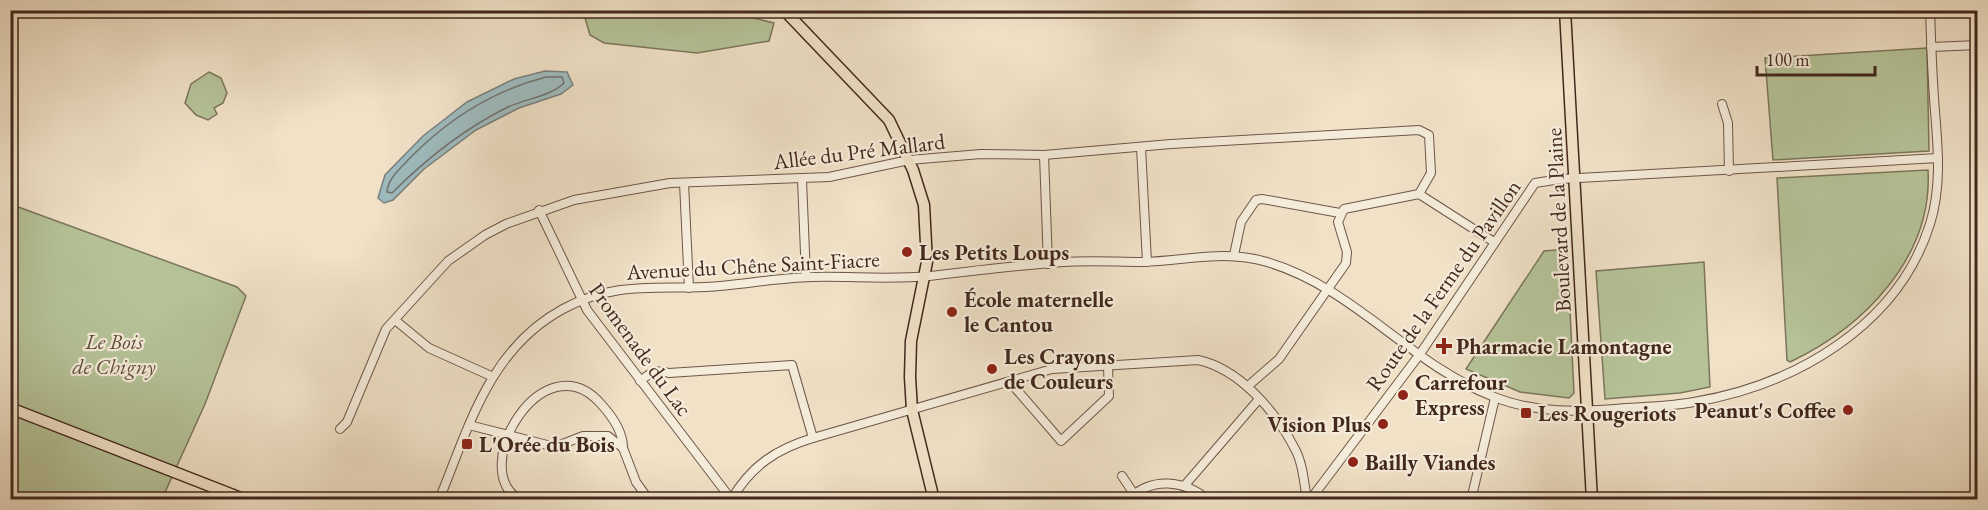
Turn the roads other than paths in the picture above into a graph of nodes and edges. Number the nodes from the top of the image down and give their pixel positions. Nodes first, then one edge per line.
1 (784, 10) edge
2 (1565, 10) edge
3 (1930, 10) edge
4 (1977, 45) edge
5 (1931, 47) junction
6 (1722, 104) dead end
7 (1141, 147) junction
8 (1044, 155) junction
9 (1938, 158) junction
10 (909, 159) junction
11 (1729, 171) junction
12 (1574, 179) junction
13 (802, 180) junction
14 (684, 183) junction
15 (1419, 194) junction
16 (539, 210) junction
17 (1340, 213) junction
18 (1494, 242) junction
19 (1234, 255) junction
20 (1148, 262) junction
21 (1048, 264) junction
22 (926, 276) junction
23 (806, 277) junction
24 (690, 288) junction
25 (1328, 290) junction
26 (581, 301) junction
27 (395, 320) junction
28 (1420, 354) junction
29 (1108, 366) junction
30 (491, 376) junction
31 (640, 381) junction
32 (1010, 382) junction
33 (1248, 386) junction
34 (1495, 398) junction
35 (1259, 399) junction
36 (10, 408) edge
37 (912, 410) junction
38 (1588, 411) junction
39 (468, 425) junction
40 (340, 429) dead end
41 (509, 433) junction
42 (813, 438) junction
43 (623, 448) junction
44 (1122, 476) dead end
45 (1185, 484) junction
46 (1131, 496) edge
47 (731, 499) edge
48 (246, 500) edge
49 (439, 500) edge
50 (521, 500) edge
51 (649, 500) edge
52 (934, 500) edge
53 (1208, 500) edge
54 (1309, 500) edge
55 (1471, 500) edge
56 (1592, 500) edge

1 - 10 main road
2 - 12 main road, Boulevard de la Plaine
3 - 5 street, Avenue du Chêne Saint-Fiacre
4 - 5 street
5 - 9 street, Avenue du Chêne Saint-Fiacre
6 - 11 street
7 - 8 street, Allée du Pré Mallard
7 - 15 street, Allée du Pré Mallard
7 - 20 street
8 - 10 street, Allée du Pré Mallard
8 - 21 street
9 - 11 street, Route de la Ferme du Pavillon
9 - 38 street, Avenue du Chêne Saint-Fiacre
10 - 13 street, Allée du Pré Mallard
10 - 22 main road
11 - 12 street, Route de la Ferme du Pavillon
12 - 18 street, Route de la Ferme du Pavillon
12 - 38 main road, Boulevard de la Plaine
13 - 14 street, Allée du Pré Mallard
13 - 23 street
14 - 16 street, Allée du Pré Mallard
14 - 24 street
15 - 17 street
15 - 18 street
16 - 26 street, Promenade du Lac
16 - 27 street, Allée du Pré Mallard
17 - 19 street
17 - 25 street
18 - 28 street, Route de la Ferme du Pavillon
19 - 20 street, Avenue du Chêne Saint-Fiacre
19 - 25 street, Avenue du Chêne Saint-Fiacre
20 - 21 street, Avenue du Chêne Saint-Fiacre
21 - 22 street, Avenue du Chêne Saint-Fiacre
22 - 23 street, Avenue du Chêne Saint-Fiacre
22 - 37 main road
23 - 24 street, Avenue du Chêne Saint-Fiacre
24 - 26 street, Avenue du Chêne Saint-Fiacre
25 - 28 street, Avenue du Chêne Saint-Fiacre
25 - 33 street
26 - 30 street, Avenue du Chêne Saint-Fiacre
26 - 31 street, Promenade du Lac
27 - 30 street
27 - 40 street, Allée du Pré Mallard
28 - 34 street, Avenue du Chêne Saint-Fiacre
28 - 54 street, Route de la Ferme du Pavillon
29 - 32 street
29 - 32 street
29 - 33 street
30 - 39 street, Avenue du Chêne Saint-Fiacre
31 - 42 street
31 - 47 street, Promenade du Lac
32 - 37 street
33 - 35 street
34 - 38 street, Avenue du Chêne Saint-Fiacre
34 - 55 street
35 - 45 street
35 - 54 street
36 - 48 main road
37 - 42 street
37 - 52 main road
38 - 56 main road, Boulevard de la Plaine
39 - 41 street
39 - 49 street, Avenue du Chêne Saint-Fiacre
41 - 43 street
41 - 43 street
41 - 50 street
42 - 47 street
43 - 51 street
44 - 46 street
45 - 46 street
45 - 53 street

